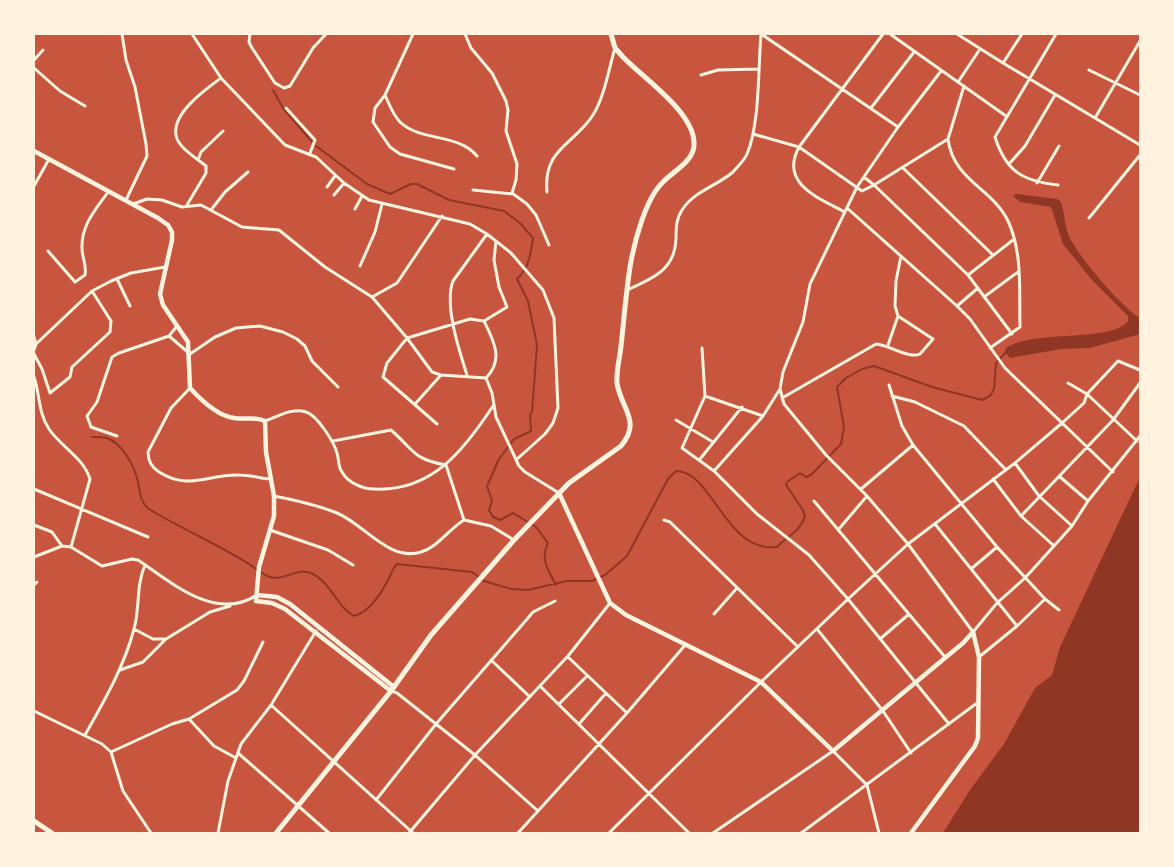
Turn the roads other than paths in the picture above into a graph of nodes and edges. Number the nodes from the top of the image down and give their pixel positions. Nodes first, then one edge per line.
1 (192, 34) edge
2 (250, 34) edge
3 (326, 34) edge
4 (413, 34) edge
5 (465, 34) edge
6 (611, 34) edge
7 (761, 34) edge
8 (883, 34) edge
9 (890, 34) edge
10 (957, 34) edge
11 (966, 34) edge
12 (1022, 34) edge
13 (1056, 34) edge
14 (122, 35) edge
15 (963, 38) junction
16 (1140, 41) edge
17 (616, 48) junction
18 (980, 49) junction
19 (43, 50) dead end
20 (914, 52) junction
21 (34, 60) edge
22 (1002, 63) junction
23 (34, 68) edge
24 (758, 69) junction
25 (1089, 70) dead end
26 (941, 71) junction
27 (701, 75) dead end
28 (221, 78) junction
29 (1028, 79) junction
30 (958, 82) junction
31 (1116, 84) junction
32 (964, 86) junction
33 (843, 88) junction
34 (385, 95) junction
35 (1055, 95) junction
36 (1140, 95) edge
37 (85, 106) dead end
38 (286, 108) dead end
39 (871, 108) junction
40 (1006, 116) junction
41 (1095, 118) junction
42 (898, 128) junction
43 (223, 131) dead end
44 (754, 134) junction
45 (948, 139) junction
46 (1140, 145) edge
47 (1059, 146) dead end
48 (800, 147) junction
49 (34, 151) edge
50 (310, 153) junction
51 (1140, 155) edge
52 (476, 156) dead end
53 (49, 159) junction
54 (198, 160) junction
55 (1009, 164) junction
56 (903, 168) junction
57 (454, 169) dead end
58 (248, 172) dead end
59 (335, 176) junction
60 (864, 177) junction
61 (344, 183) junction
62 (1037, 183) junction
63 (874, 185) junction
64 (34, 186) edge
65 (327, 186) dead end
66 (1058, 186) dead end
67 (857, 187) junction
68 (473, 190) dead end
69 (108, 192) junction
70 (548, 192) dead end
71 (334, 195) dead end
72 (514, 195) junction
73 (362, 196) junction
74 (126, 200) junction
75 (133, 204) junction
76 (382, 204) junction
77 (187, 205) junction
78 (847, 208) junction
79 (211, 210) junction
80 (355, 210) dead end
81 (845, 212) junction
82 (442, 216) junction
83 (1089, 218) dead end
84 (487, 234) junction
85 (1013, 240) junction
86 (496, 241) junction
87 (549, 245) dead end
88 (48, 251) dead end
89 (901, 256) junction
90 (993, 256) junction
91 (360, 266) dead end
92 (165, 267) junction
93 (1018, 272) junction
94 (968, 275) junction
95 (116, 278) junction
96 (978, 288) junction
97 (627, 290) junction
98 (92, 291) junction
99 (372, 297) junction
100 (984, 297) junction
101 (130, 306) dead end
102 (957, 306) junction
103 (898, 316) junction
104 (484, 321) junction
105 (178, 325) junction
106 (452, 326) junction
107 (1012, 334) junction
108 (170, 336) junction
109 (34, 337) edge
110 (408, 338) junction
111 (36, 344) junction
112 (888, 345) junction
113 (702, 348) dead end
114 (990, 348) junction
115 (34, 350) edge
116 (34, 354) edge
117 (190, 354) junction
118 (1140, 370) edge
119 (440, 375) junction
120 (467, 375) junction
121 (34, 377) edge
122 (486, 378) junction
123 (1068, 383) dead end
124 (1140, 383) edge
125 (889, 385) dead end
126 (338, 387) dead end
127 (190, 388) junction
128 (780, 389) junction
129 (1087, 394) junction
130 (704, 396) junction
131 (892, 396) junction
132 (782, 398) junction
133 (415, 404) junction
134 (494, 405) junction
135 (742, 407) junction
136 (763, 416) junction
137 (676, 420) dead end
138 (1113, 420) junction
139 (265, 421) junction
140 (1062, 423) junction
141 (437, 424) dead end
142 (692, 430) junction
143 (116, 436) dead end
144 (1140, 436) edge
145 (332, 441) junction
146 (1137, 441) junction
147 (714, 442) junction
148 (913, 445) junction
149 (1087, 448) junction
150 (700, 459) junction
151 (516, 460) junction
152 (1015, 463) junction
153 (446, 465) junction
154 (1006, 470) junction
155 (714, 471) junction
156 (1113, 472) junction
157 (1059, 476) junction
158 (270, 479) junction
159 (993, 480) junction
160 (34, 489) edge
161 (860, 489) junction
162 (559, 493) junction
163 (274, 496) junction
164 (867, 496) junction
165 (1040, 496) junction
166 (814, 500) dead end
167 (1088, 501) junction
168 (963, 503) junction
169 (82, 511) junction
170 (1021, 516) junction
171 (464, 520) junction
172 (664, 520) dead end
173 (935, 524) junction
174 (34, 526) edge
175 (1072, 526) junction
176 (270, 530) junction
177 (838, 530) junction
178 (148, 537) dead end
179 (514, 540) junction
180 (908, 544) junction
181 (1053, 545) junction
182 (62, 546) junction
183 (71, 546) junction
184 (998, 547) junction
185 (34, 558) edge
186 (145, 564) junction
187 (353, 565) dead end
188 (971, 569) junction
189 (876, 575) junction
190 (1025, 578) junction
191 (37, 582) dead end
192 (34, 586) edge
193 (737, 588) junction
194 (257, 595) junction
195 (251, 599) junction
196 (848, 599) junction
197 (1045, 599) junction
198 (256, 601) junction
199 (555, 601) dead end
200 (997, 603) junction
201 (610, 604) junction
202 (231, 606) junction
203 (1059, 610) dead end
204 (714, 614) dead end
205 (909, 614) junction
206 (318, 626) junction
207 (1017, 626) junction
208 (134, 629) junction
209 (817, 629) junction
210 (315, 632) junction
211 (973, 632) junction
212 (166, 639) junction
213 (880, 639) junction
214 (263, 642) dead end
215 (341, 644) junction
216 (686, 644) junction
217 (798, 647) junction
218 (338, 650) junction
219 (568, 656) junction
220 (979, 657) junction
221 (946, 658) junction
222 (491, 660) junction
223 (120, 670) junction
224 (587, 676) junction
225 (761, 682) junction
226 (916, 683) junction
227 (541, 686) junction
228 (392, 689) junction
229 (606, 694) junction
230 (530, 697) junction
231 (977, 703) junction
232 (559, 704) junction
233 (271, 705) junction
234 (883, 711) junction
235 (35, 713) edge
236 (627, 713) junction
237 (189, 719) junction
238 (436, 724) junction
239 (579, 724) junction
240 (949, 724) junction
241 (86, 735) junction
242 (600, 744) junction
243 (833, 751) junction
244 (111, 752) junction
245 (912, 752) junction
246 (238, 753) junction
247 (475, 755) junction
248 (236, 758) junction
249 (334, 763) junction
250 (867, 785) junction
251 (649, 794) junction
252 (376, 800) junction
253 (298, 806) junction
254 (538, 811) junction
255 (34, 821) edge
256 (52, 833) edge
257 (151, 833) edge
258 (218, 833) edge
259 (276, 833) edge
260 (329, 833) edge
261 (411, 833) edge
262 (518, 833) edge
263 (609, 833) edge
264 (689, 833) edge
265 (713, 833) edge
266 (801, 833) edge
267 (877, 833) edge
268 (911, 833) edge

1 - 28 street
2 - 3 street
4 - 34 street
5 - 72 street
6 - 17 main road
7 - 24 street
7 - 33 street
8 - 33 street
9 - 20 street
10 - 15 street
11 - 15 street
12 - 22 street
13 - 29 street
14 - 74 street
15 - 18 street
16 - 31 street
17 - 70 street
17 - 97 main road
18 - 22 street
18 - 30 street
19 - 21 street
20 - 26 street
20 - 39 street
22 - 29 street
23 - 37 street
24 - 27 street
24 - 44 street
25 - 31 street
26 - 30 street
26 - 42 street
28 - 50 street
28 - 54 street
29 - 35 street
29 - 40 street
30 - 32 street
31 - 36 street
31 - 41 street
32 - 40 street
32 - 45 street
33 - 39 street
33 - 48 street
34 - 52 street
34 - 57 street
35 - 41 street
35 - 55 street
38 - 50 street
39 - 42 street
40 - 55 street
41 - 46 street
42 - 60 street
43 - 54 street
44 - 48 street
44 - 97 street
45 - 56 street
45 - 85 street
47 - 62 street
48 - 67 street
48 - 81 street
49 - 53 street
50 - 59 street
51 - 83 street
53 - 64 street
53 - 69 street
54 - 77 street
55 - 62 street
56 - 63 street
56 - 90 street
58 - 79 street
59 - 61 street
59 - 65 street
60 - 63 street
60 - 67 street
61 - 71 street
61 - 73 street
62 - 66 street
63 - 67 street
63 - 94 street
67 - 78 street
68 - 72 street
69 - 74 street
69 - 88 street
72 - 87 street
73 - 76 street
73 - 80 street
74 - 75 street
75 - 77 street
75 - 92 street
76 - 82 street
76 - 91 street
77 - 79 street
78 - 81 street
78 - 89 street
79 - 99 street
81 - 128 street
82 - 84 street
82 - 99 street
84 - 86 street
84 - 106 street
85 - 90 street
85 - 93 street
86 - 104 street
86 - 151 street
89 - 102 street
89 - 103 street
90 - 94 street
92 - 95 street
92 - 105 street
93 - 100 street
93 - 107 street
94 - 96 street
95 - 98 street
95 - 101 street
96 - 100 street
96 - 102 street
97 - 162 main road
98 - 111 street
98 - 116 street
99 - 110 street
100 - 107 street
102 - 114 street
103 - 112 street
103 - 112 street
104 - 106 street
104 - 122 street
105 - 108 street
105 - 117 street
106 - 110 street
106 - 120 street
107 - 114 street
108 - 117 street
108 - 143 street
109 - 111 street
110 - 119 street
110 - 133 street
111 - 115 street
112 - 132 street
113 - 130 street
114 - 140 street
117 - 126 street
117 - 127 street
118 - 129 street
119 - 120 street
119 - 133 street
120 - 122 street
121 - 169 street
122 - 134 street
123 - 129 street
124 - 138 street
125 - 131 street
127 - 139 street
127 - 158 street
128 - 132 street
128 - 136 street
129 - 138 street
129 - 140 street
130 - 135 street
130 - 142 street
131 - 148 street
131 - 154 street
132 - 161 street
133 - 141 street
134 - 151 street
134 - 153 street
135 - 136 street
135 - 147 street
136 - 155 street
137 - 142 street
138 - 146 street
138 - 149 street
139 - 145 street
139 - 158 street
140 - 149 street
140 - 152 street
142 - 147 street
142 - 150 street
144 - 146 street
145 - 153 street
145 - 153 street
146 - 156 street
147 - 150 street
148 - 161 street
148 - 168 street
149 - 156 street
149 - 157 street
150 - 155 street
151 - 162 street
152 - 154 street
152 - 165 street
153 - 171 street
154 - 159 street
155 - 196 street
156 - 167 street
157 - 165 street
157 - 167 street
158 - 163 street
159 - 168 street
159 - 170 street
160 - 169 street
161 - 164 street
162 - 179 main road
162 - 201 street
163 - 171 street
163 - 176 street
164 - 177 street
164 - 180 street
165 - 170 street
165 - 175 street
166 - 177 street
167 - 175 street
168 - 173 street
168 - 184 street
169 - 178 street
169 - 183 street
170 - 181 street
171 - 179 street
172 - 193 street
173 - 180 street
173 - 188 street
174 - 182 street
175 - 181 street
176 - 187 street
176 - 194 street
177 - 189 street
179 - 228 main road
180 - 189 street
180 - 211 street
181 - 190 street
182 - 183 street
182 - 185 street
183 - 186 street
184 - 188 street
184 - 190 street
186 - 202 street
186 - 208 street
188 - 200 street
189 - 196 street
189 - 205 street
190 - 197 street
190 - 200 street
191 - 192 street
193 - 204 street
193 - 217 street
194 - 195 street
194 - 198 street
194 - 206 street
195 - 198 street
195 - 202 street
196 - 209 street
196 - 213 street
197 - 203 street
197 - 207 street
198 - 210 street
199 - 222 street
200 - 207 street
200 - 211 street
201 - 216 street
201 - 219 street
202 - 212 street
205 - 213 street
205 - 221 street
206 - 210 street
206 - 215 street
207 - 220 street
208 - 212 street
208 - 223 street
209 - 217 street
209 - 234 street
210 - 218 street
210 - 233 street
211 - 220 street
211 - 221 street
212 - 223 street
213 - 226 street
214 - 237 street
215 - 218 street
215 - 228 street
216 - 225 street
216 - 236 street
217 - 225 street
218 - 228 street
219 - 224 street
219 - 227 street
220 - 231 street
221 - 226 street
222 - 230 street
222 - 238 street
223 - 241 street
224 - 229 street
224 - 232 street
225 - 243 street
225 - 251 street
226 - 234 street
226 - 240 street
227 - 230 street
227 - 232 street
228 - 238 street
228 - 249 main road
229 - 236 street
229 - 239 street
230 - 247 street
231 - 240 street
231 - 268 street
232 - 239 street
233 - 246 street
233 - 249 street
234 - 243 street
234 - 245 street
235 - 241 street
236 - 242 street
237 - 244 street
237 - 248 street
238 - 247 street
238 - 252 street
239 - 242 street
240 - 245 street
241 - 244 street
242 - 251 street
242 - 254 street
243 - 250 street
243 - 265 street
244 - 257 street
245 - 250 street
246 - 248 street
246 - 253 street
247 - 254 street
247 - 261 street
248 - 258 street
249 - 252 street
249 - 253 main road
250 - 266 street
250 - 267 street
251 - 263 street
251 - 264 street
252 - 261 street
253 - 259 main road
253 - 260 street
254 - 262 street
255 - 256 main road

